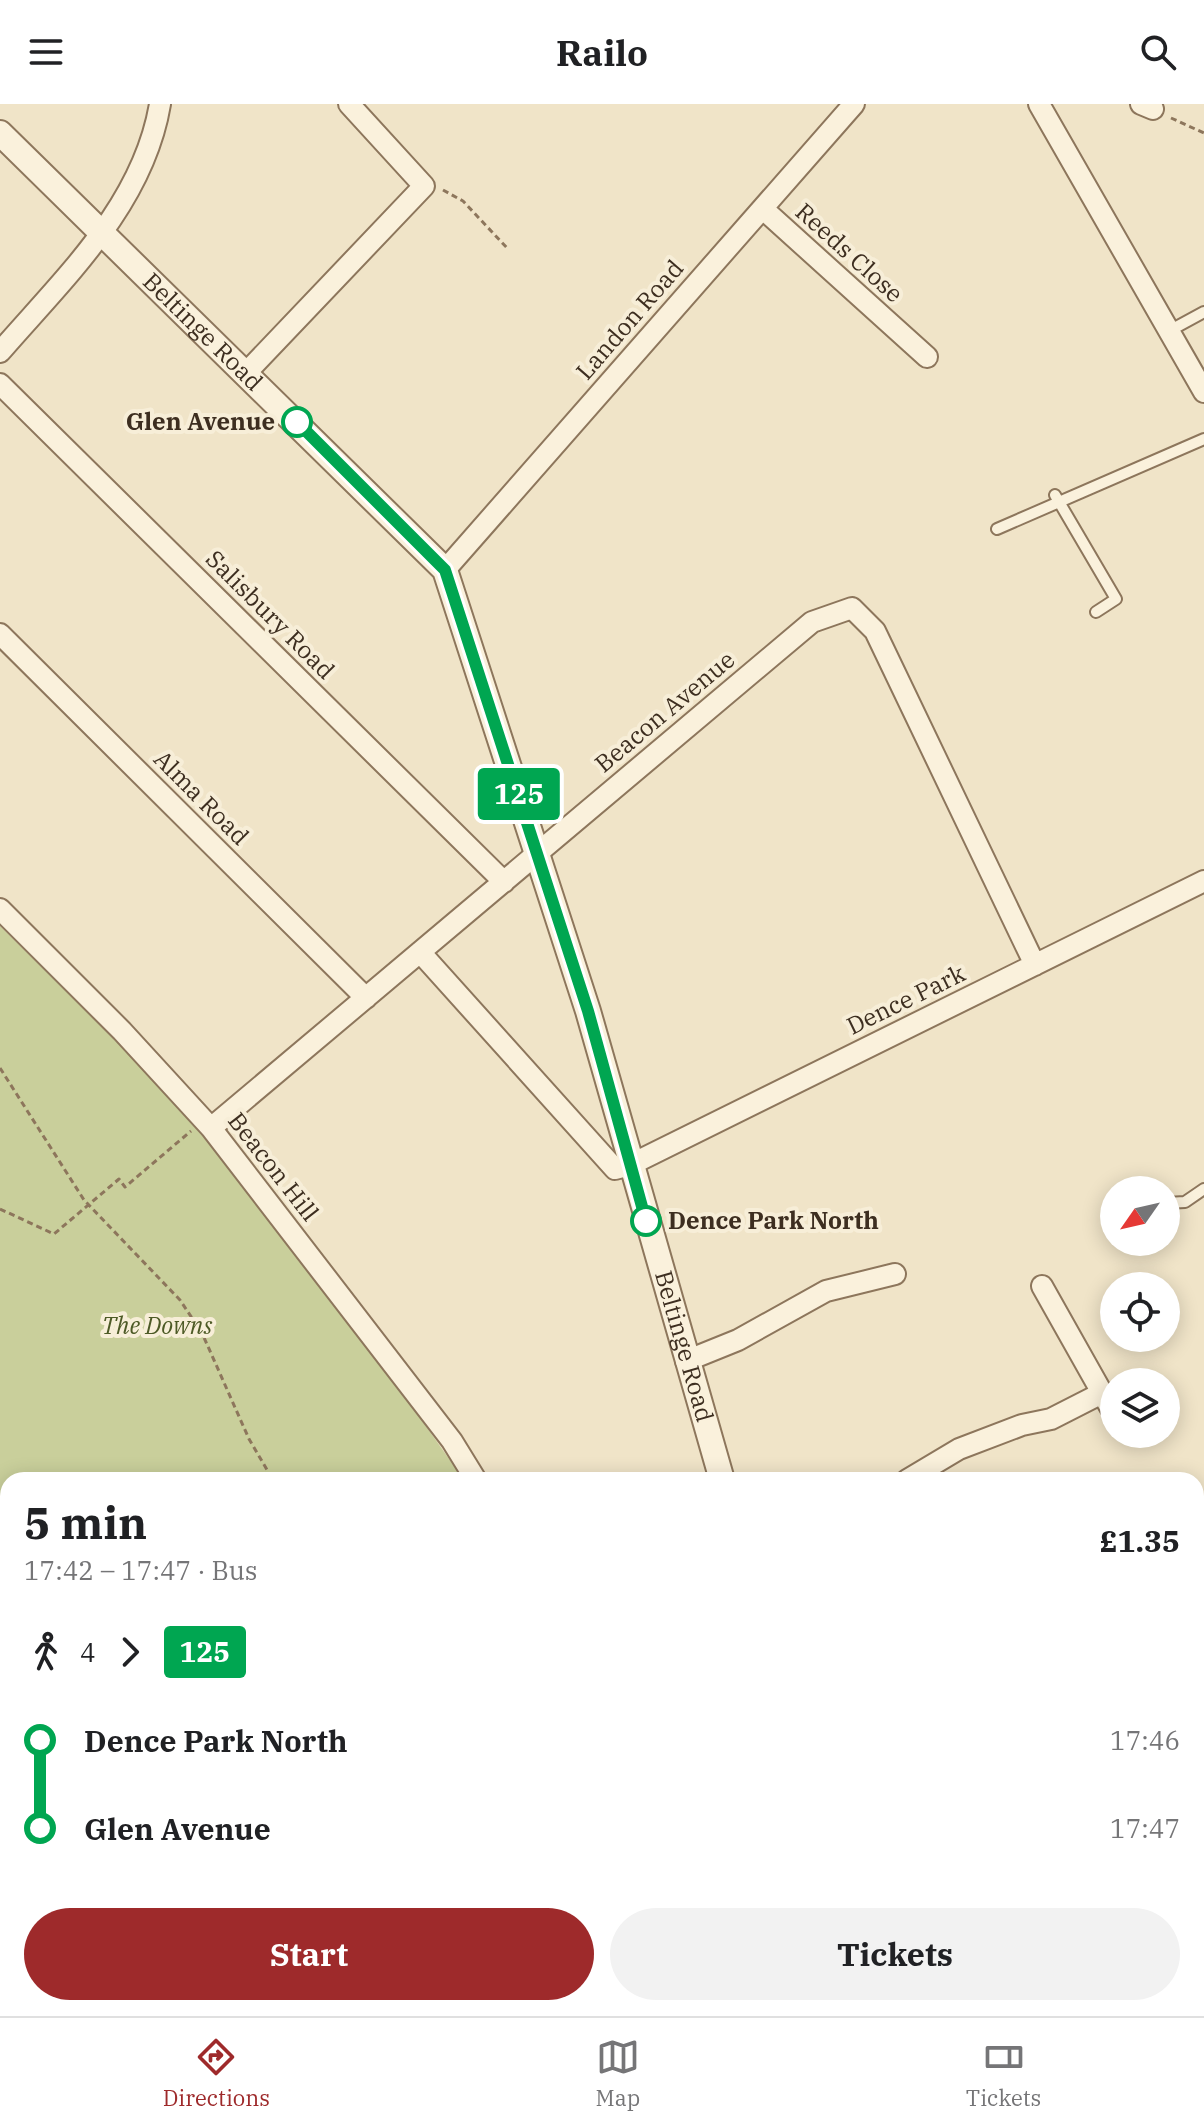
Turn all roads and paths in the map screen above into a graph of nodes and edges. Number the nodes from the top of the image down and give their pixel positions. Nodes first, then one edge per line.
1 (160, 104) edge
2 (349, 104) edge
3 (854, 104) edge
4 (1039, 104) edge
5 (1147, 106) edge
6 (0, 133) edge
7 (1204, 133) edge
8 (424, 186) junction
9 (763, 209) junction
10 (103, 232) junction
11 (508, 249) dead end
12 (1204, 312) edge
13 (1169, 331) junction
14 (901, 334) junction
15 (887, 351) dead end
16 (0, 352) edge
17 (927, 357) dead end
18 (246, 373) junction
19 (0, 384) edge
20 (1204, 392) edge
21 (1204, 439) edge
22 (1058, 498) junction
23 (997, 529) dead end
24 (445, 570) junction
25 (1096, 612) dead end
26 (0, 634) edge
27 (538, 853) junction
28 (1204, 881) edge
29 (504, 882) junction
30 (0, 909) edge
31 (420, 952) junction
32 (1035, 965) junction
33 (366, 998) junction
34 (0, 1068) edge
35 (207, 1124) junction
36 (630, 1165) junction
37 (1204, 1189) edge
38 (1180, 1202) edge
39 (89, 1205) junction
40 (0, 1209) edge
41 (895, 1274) dead end
42 (1042, 1286) dead end
43 (686, 1361) junction
44 (1100, 1389) edge
45 (1100, 1394) edge
46 (268, 1472) edge
47 (471, 1472) edge
48 (720, 1472) edge
49 (920, 1472) edge

1 - 10 street
2 - 8 street
3 - 9 street, Landon Road
4 - 13 street
5 - 7 path
6 - 10 street, Beltinge Road
8 - 11 path
8 - 18 street
9 - 14 street, Reeds Close
9 - 24 street, Landon Road
10 - 16 street
10 - 18 street, Beltinge Road
12 - 13 lane
13 - 20 street
14 - 15 street, Reeds Close
14 - 17 street, Reeds Close
18 - 24 street, Beltinge Road
19 - 29 street, Salisbury Road
21 - 22 lane
22 - 23 lane
22 - 25 lane
24 - 27 street, Beltinge Road
26 - 33 street, Alma Road
27 - 29 street, Beacon Avenue
27 - 32 street, Beacon Avenue
27 - 36 street, Beltinge Road
28 - 32 street, Dence Park
29 - 31 street, Beacon Avenue
30 - 35 street, Beacon Hill
31 - 33 street, Beacon Avenue
31 - 36 street
32 - 36 street, Dence Park
33 - 35 street, Beacon Avenue
34 - 39 path
35 - 39 path
35 - 47 street, Beacon Hill
36 - 43 street, Beltinge Road
37 - 38 lane
39 - 40 path
39 - 46 path
41 - 43 street
42 - 44 street
43 - 48 street, Beltinge Road
45 - 49 street

